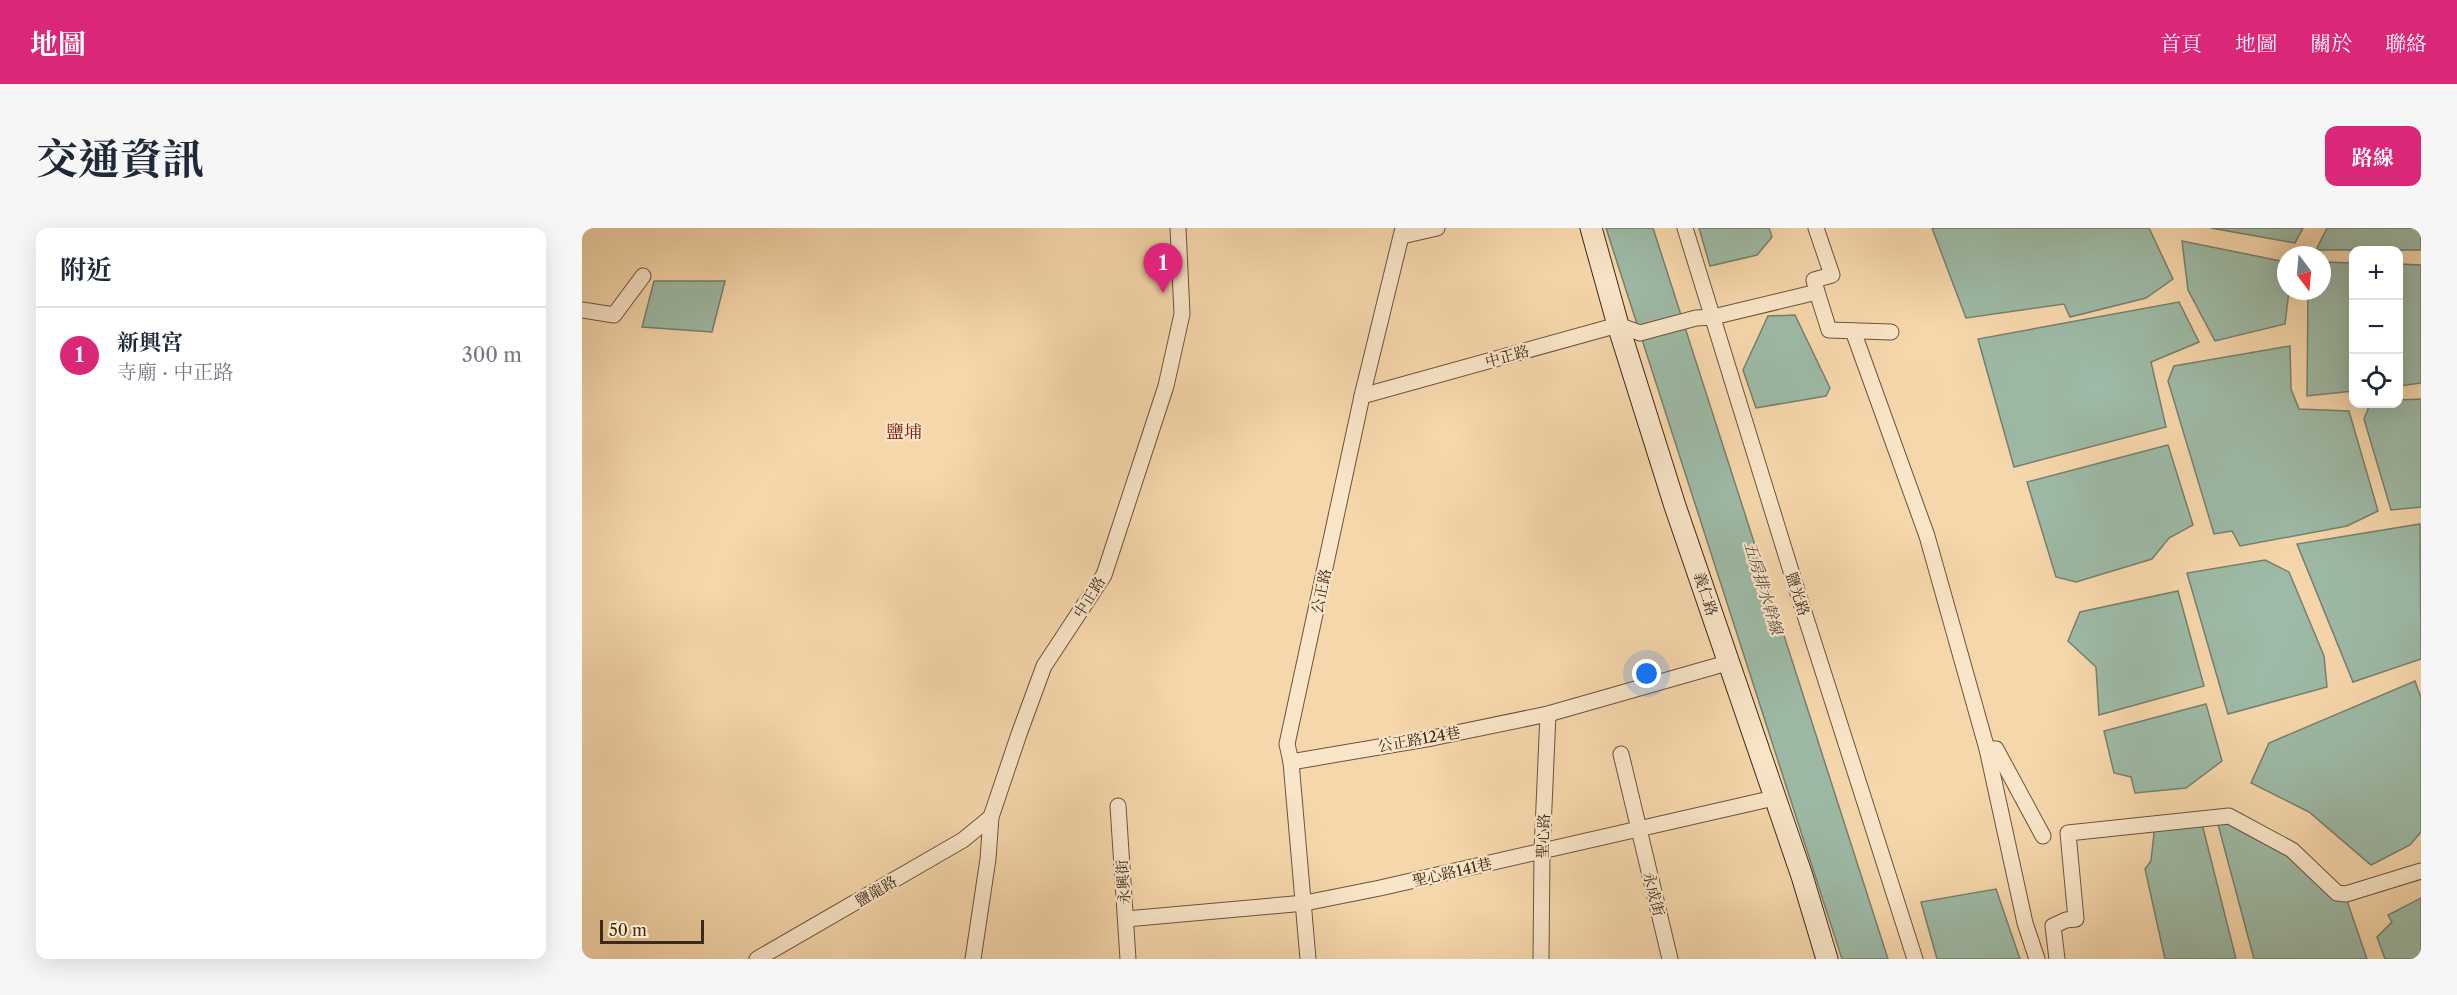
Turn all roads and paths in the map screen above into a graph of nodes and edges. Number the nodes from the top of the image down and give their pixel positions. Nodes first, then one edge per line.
1 (1178, 228) edge
2 (1437, 228) edge
3 (1591, 228) edge
4 (1685, 228) edge
5 (1816, 228) edge
6 (1403, 232) edge
7 (643, 276) dead end
8 (1817, 292) junction
9 (582, 310) edge
10 (1713, 317) junction
11 (1618, 325) junction
12 (1853, 331) junction
13 (1891, 332) dead end
14 (1362, 396) junction
15 (1728, 663) junction
16 (1548, 714) junction
17 (1987, 749) junction
18 (1621, 754) dead end
19 (1291, 762) junction
20 (1774, 798) junction
21 (1118, 806) dead end
22 (991, 817) junction
23 (1638, 828) junction
24 (2043, 836) dead end
25 (1542, 852) junction
26 (2421, 871) edge
27 (1305, 903) junction
28 (1126, 920) junction
29 (757, 959) edge
30 (973, 959) edge
31 (1128, 959) edge
32 (1308, 959) edge
33 (1541, 959) edge
34 (1670, 959) edge
35 (1827, 959) edge
36 (1915, 959) edge
37 (2037, 959) edge
38 (2057, 959) edge

1 - 22 street, 中正路
2 - 6 street
3 - 11 street, 義仁路
4 - 10 street, 鹽光路
5 - 8 street
6 - 14 street, 公正路
7 - 9 street
8 - 10 street
8 - 12 street
10 - 11 street
10 - 36 street, 鹽光路
11 - 14 street, 中正路
11 - 15 street, 義仁路
12 - 13 street
12 - 17 street
14 - 19 street, 公正路
15 - 16 street, 公正路124巷
15 - 20 street, 義仁路
16 - 19 street, 公正路124巷
16 - 25 street, 聖心路
17 - 24 street
17 - 37 street
18 - 23 street, 永成街
19 - 27 street, 公正路
20 - 23 street, 聖心路141巷
20 - 35 street, 義仁路
21 - 28 street, 永興街
22 - 29 street, 鹽龍路
22 - 30 street, 中正路
23 - 25 street, 聖心路141巷
23 - 34 street, 永成街
25 - 27 street, 聖心路141巷
25 - 33 street, 聖心路
26 - 38 street
27 - 28 street, 聖心路141巷
27 - 32 street, 公正路
28 - 31 street, 永興街

